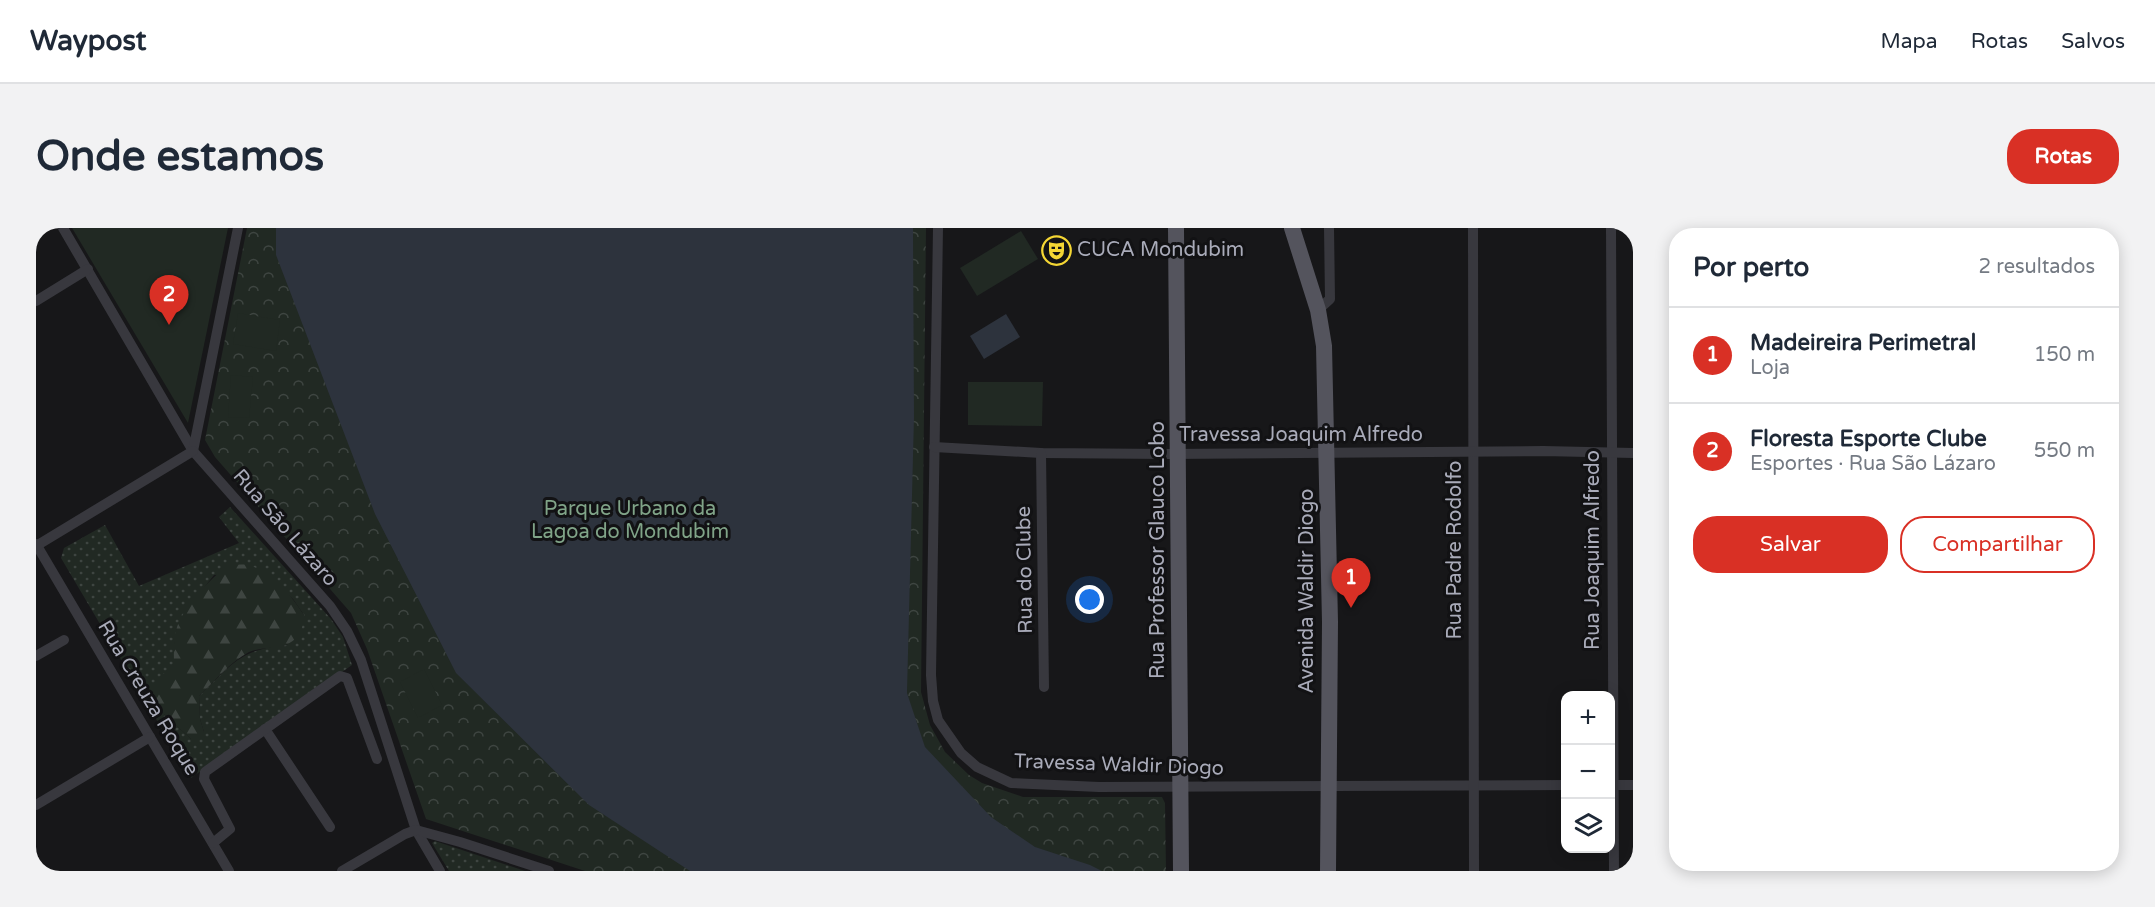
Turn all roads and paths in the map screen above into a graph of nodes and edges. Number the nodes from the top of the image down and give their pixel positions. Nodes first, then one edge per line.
1 (63, 228) edge
2 (238, 228) edge
3 (938, 228) edge
4 (1176, 228) edge
5 (1292, 228) edge
6 (1329, 228) edge
7 (1473, 228) edge
8 (1611, 228) edge
9 (88, 269) junction
10 (36, 301) edge
11 (1318, 310) junction
12 (934, 447) junction
13 (193, 451) junction
14 (1326, 452) junction
15 (1611, 452) junction
16 (1041, 453) junction
17 (1473, 453) junction
18 (1633, 453) edge
19 (1177, 454) junction
20 (36, 545) edge
21 (63, 640) dead end
22 (37, 652) edge
23 (1044, 687) dead end
24 (265, 729) junction
25 (150, 737) junction
26 (1612, 745) edge
27 (377, 759) dead end
28 (1473, 785) junction
29 (1561, 785) edge
30 (1615, 785) edge
31 (1633, 785) edge
32 (1181, 786) junction
33 (1328, 786) junction
34 (1612, 799) edge
35 (36, 805) edge
36 (330, 827) dead end
37 (416, 830) junction
38 (213, 843) junction
39 (229, 871) edge
40 (342, 871) edge
41 (440, 871) edge
42 (549, 871) edge
43 (1181, 871) edge
44 (1328, 871) edge
45 (1474, 871) edge
46 (1614, 871) edge

1 - 9 street, Rua São Lázaro
2 - 13 street
3 - 12 street, Travessa Waldir Diogo
4 - 19 main road, Rua Professor Glauco Lobo
5 - 11 main road, Avenida Waldir Diogo
6 - 11 street
7 - 17 street, Rua Padre Rodolfo
8 - 15 street, Rua Joaquim Alfredo
9 - 10 street
9 - 13 street, Rua São Lázaro
11 - 14 main road, Avenida Waldir Diogo
12 - 16 street, Travessa Joaquim Alfredo
12 - 32 street, Travessa Waldir Diogo
13 - 20 street
13 - 37 street, Rua São Lázaro
14 - 17 street, Travessa Joaquim Alfredo
14 - 19 street, Travessa Joaquim Alfredo
14 - 33 main road, Avenida Waldir Diogo
15 - 17 street, Travessa Joaquim Alfredo
15 - 18 street, Travessa Joaquim Alfredo
15 - 26 street, Rua Joaquim Alfredo
16 - 19 street, Travessa Joaquim Alfredo
16 - 23 street, Rua do Clube
17 - 28 street, Rua Padre Rodolfo
19 - 32 main road, Rua Professor Glauco Lobo
20 - 25 street, Rua Creuza Roque
21 - 22 street
24 - 27 street
24 - 36 street
24 - 38 street
25 - 35 street
25 - 38 street, Rua Creuza Roque
28 - 29 street, Travessa Waldir Diogo
28 - 33 street, Travessa Waldir Diogo
28 - 45 street, Rua Padre Rodolfo
30 - 31 street
32 - 33 street, Travessa Waldir Diogo
32 - 43 main road, Rua Professor Glauco Lobo
33 - 44 main road, Avenida Waldir Diogo
34 - 46 street, Rua Joaquim Alfredo
37 - 40 street
37 - 41 street, Rua São Lázaro
37 - 42 street
38 - 39 street, Rua Creuza Roque

